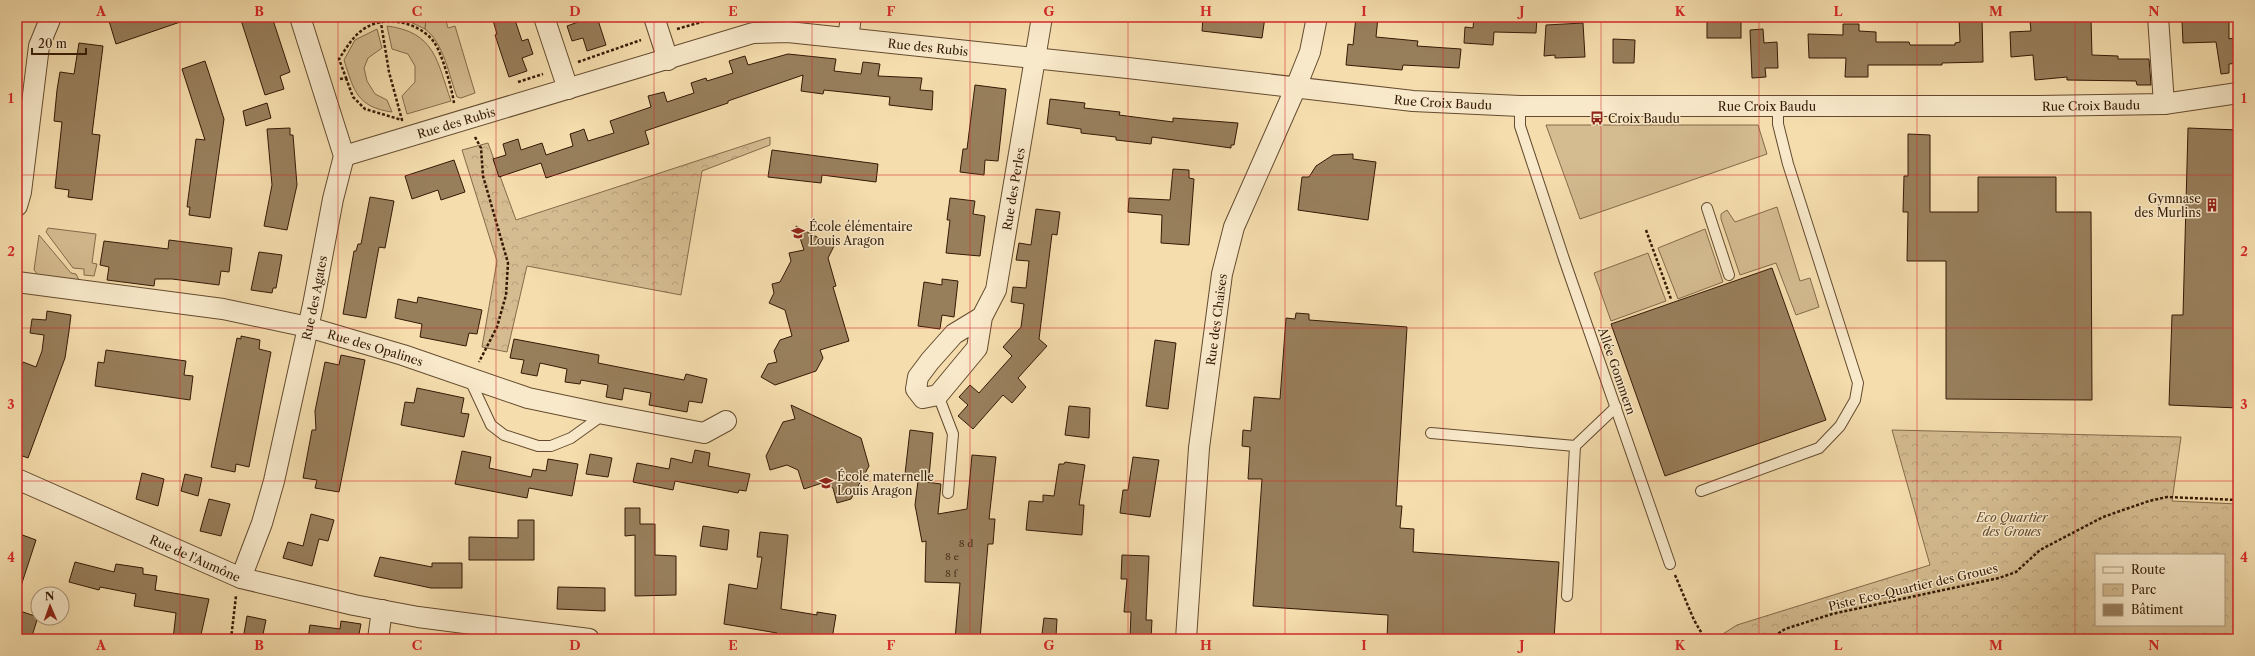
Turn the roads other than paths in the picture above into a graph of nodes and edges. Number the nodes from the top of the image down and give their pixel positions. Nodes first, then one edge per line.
1 (49, 17) edge
2 (300, 17) edge
3 (544, 17) edge
4 (850, 17) edge
5 (1042, 17) edge
6 (1317, 17) edge
7 (2158, 17) edge
8 (656, 25) edge
9 (848, 38) junction
10 (1035, 58) junction
11 (668, 60) junction
12 (1296, 87) junction
13 (568, 89) junction
14 (2238, 93) edge
15 (2164, 104) junction
16 (1520, 106) junction
17 (1778, 106) junction
18 (344, 156) junction
19 (17, 206) edge
20 (1707, 208) dead end
21 (1729, 275) dead end
22 (17, 282) edge
23 (982, 317) junction
24 (308, 326) junction
25 (470, 380) junction
26 (938, 395) junction
27 (1616, 407) junction
28 (604, 414) junction
29 (726, 421) dead end
30 (1431, 432) dead end
31 (1575, 446) junction
32 (17, 479) edge
33 (1701, 491) dead end
34 (948, 493) dead end
35 (1670, 564) road end
36 (240, 578) junction
37 (1567, 596) dead end
38 (382, 610) junction
39 (378, 639) edge
40 (589, 639) edge
41 (1186, 639) edge

1 - 19 street
2 - 18 street
3 - 13 street
4 - 9 street
5 - 10 street, Rue des Perles
6 - 12 street, Rue des Chaises
7 - 15 street
8 - 11 street
9 - 10 street, Rue des Rubis
9 - 11 street, Rue des Rubis
10 - 12 street, Rue des Rubis
10 - 23 street, Rue des Perles
11 - 13 street, Rue des Rubis
12 - 16 street, Rue Croix Baudu
12 - 41 street, Rue des Chaises
13 - 18 street, Rue des Rubis
14 - 15 street, Rue Croix Baudu
15 - 17 street, Rue Croix Baudu
16 - 17 street, Rue Croix Baudu
16 - 27 lane, Allée Gommern
17 - 33 lane
18 - 24 street, Rue des Agates
20 - 21 lane
22 - 24 street, Rue des Opalines
23 - 26 street, Rue des Perles
23 - 26 street
24 - 25 street, Rue des Opalines
24 - 36 street, Rue des Agates
25 - 28 street, Rue des Opalines
25 - 28 lane
26 - 34 lane
27 - 31 lane
27 - 35 lane, Allée Gommern
28 - 29 street, Rue des Opalines
30 - 31 lane
31 - 37 lane
32 - 36 street, Rue de l'Aumône
36 - 38 street, Rue de l'Aumône
38 - 39 street
38 - 40 street, Rue de l'Aumône

